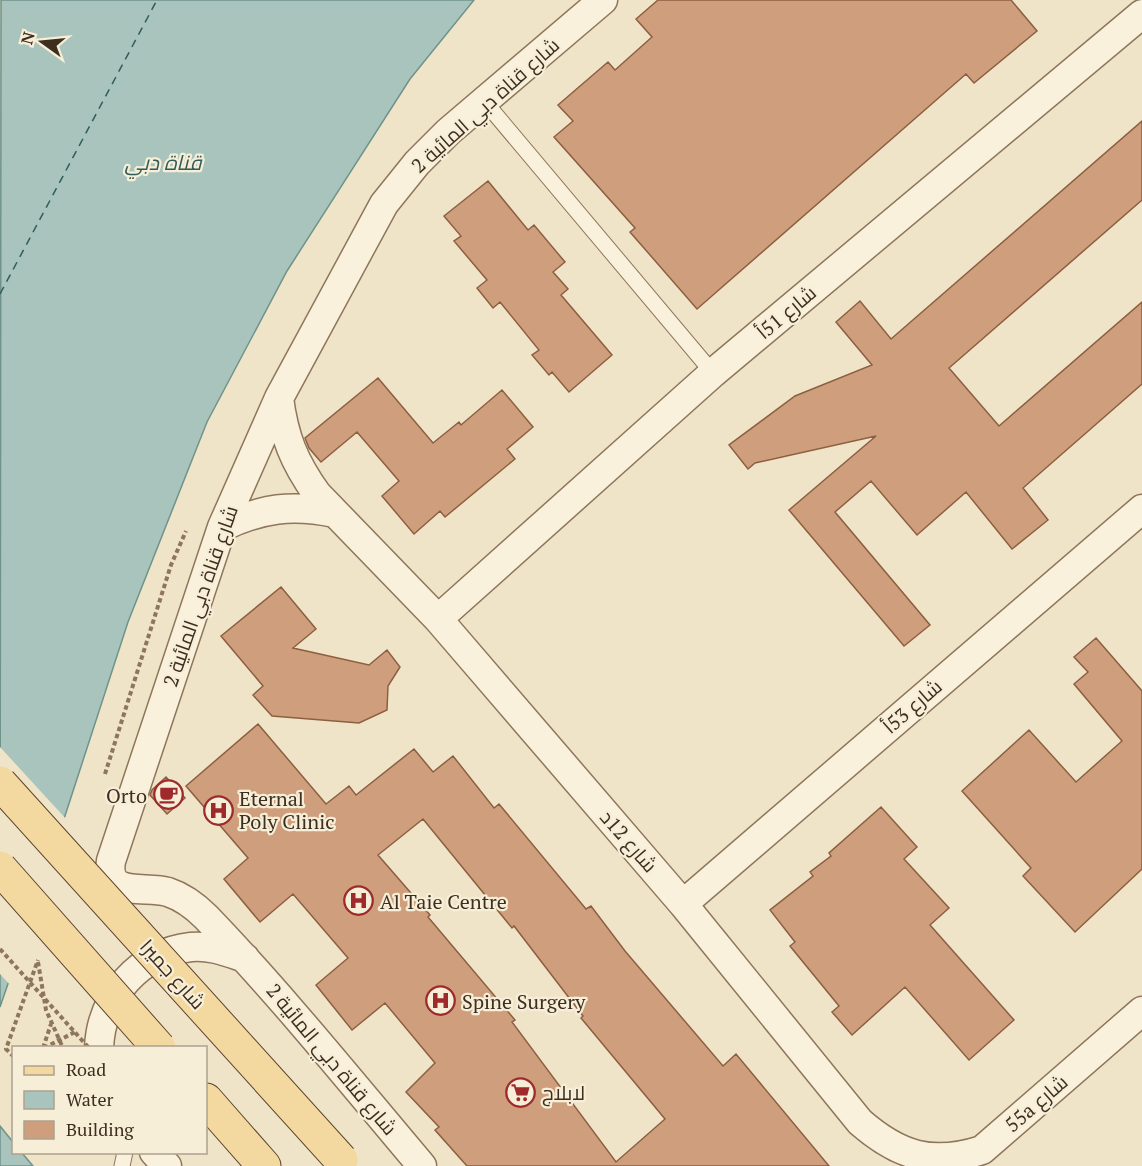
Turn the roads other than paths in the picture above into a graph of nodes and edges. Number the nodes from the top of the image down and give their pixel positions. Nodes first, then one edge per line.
1 (603, 0) edge
2 (1142, 15) edge
3 (485, 102) junction
4 (713, 373) junction
5 (279, 398) junction
6 (1142, 509) edge
7 (335, 513) junction
8 (222, 527) junction
9 (438, 619) junction
10 (0, 783) edge
11 (0, 868) edge
12 (683, 904) junction
13 (245, 958) junction
14 (1142, 1011) edge
15 (99, 1046) edge
16 (158, 1046) edge
17 (207, 1101) edge
18 (156, 1154) edge
19 (915, 1160) edge
20 (343, 1163) edge
21 (167, 1166) edge
22 (264, 1166) edge
23 (422, 1166) edge

1 - 3 street, شارع قناة دبي المائية 2
2 - 4 street, شارع 51أ
3 - 4 lane
3 - 5 street, شارع قناة دبي المائية 2
4 - 9 street, شارع 51أ
5 - 7 street, شارع 12د
5 - 8 street, شارع قناة دبي المائية 2
6 - 12 street, شارع 53أ
7 - 8 street
7 - 9 street, شارع 12د
8 - 13 street, شارع قناة دبي المائية 2
9 - 12 street, شارع 12د
10 - 20 main road, شارع جميرا, bridge
11 - 16 main road, bridge
12 - 19 street, شارع 12د
13 - 15 street
13 - 23 street, شارع قناة دبي المائية 2
14 - 19 street, 55a شارع
17 - 22 main road
18 - 21 street

